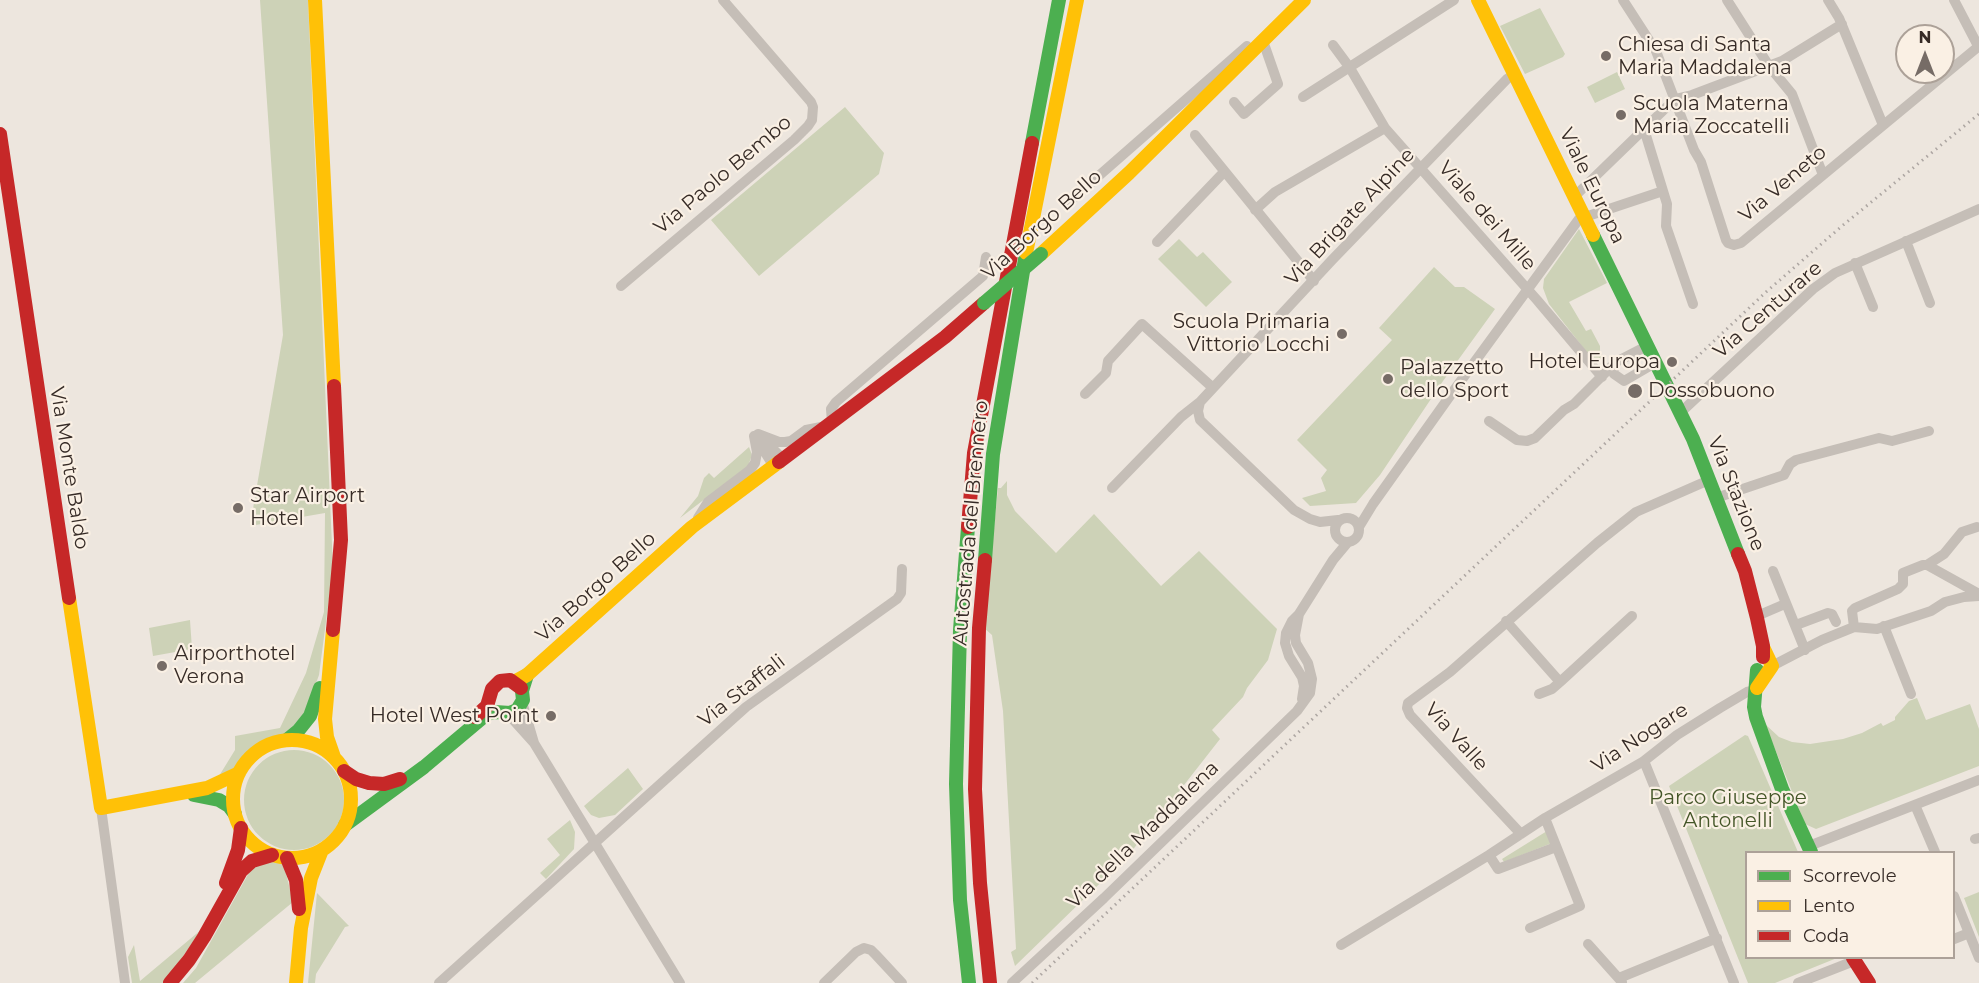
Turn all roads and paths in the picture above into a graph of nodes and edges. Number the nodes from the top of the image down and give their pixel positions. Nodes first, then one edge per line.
1 (315, 0) edge
2 (723, 0) edge
3 (1059, 0) edge
4 (1077, 0) edge
5 (1454, 0) edge
6 (1478, 0) edge
7 (1623, 0) edge
8 (1727, 0) edge
9 (1828, 0) edge
10 (1954, 0) edge
11 (1303, 1) edge
12 (1842, 24) junction
13 (1265, 39) junction
14 (1333, 45) dead end
15 (1979, 46) edge
16 (1768, 66) junction
17 (1350, 68) junction
18 (1515, 74) junction
19 (1303, 97) dead end
20 (1675, 99) junction
21 (1234, 102) dead end
22 (1883, 125) junction
23 (1385, 128) junction
24 (1644, 129) junction
25 (0, 134) edge
26 (1195, 135) dead end
27 (1421, 168) junction
28 (1224, 172) junction
29 (1823, 175) junction
30 (1663, 191) junction
31 (1575, 196) junction
32 (1070, 201) dead end
33 (1979, 209) edge
34 (1256, 210) junction
35 (1585, 218) junction
36 (1906, 241) junction
37 (1157, 242) dead end
38 (986, 257) dead end
39 (1855, 263) junction
40 (1314, 281) junction
41 (621, 286) dead end
42 (1528, 290) junction
43 (1930, 303) dead end
44 (1693, 304) dead end
45 (1873, 307) dead end
46 (1647, 346) junction
47 (1616, 362) junction
48 (1655, 363) junction
49 (1602, 377) junction
50 (1212, 387) junction
51 (1669, 390) joint
52 (1085, 394) dead end
53 (1200, 402) junction
54 (1681, 412) junction
55 (1489, 421) dead end
56 (830, 424) junction
57 (1929, 431) dead end
58 (756, 435) junction
59 (777, 462) junction
60 (1709, 480) junction
61 (1112, 488) dead end
62 (1716, 498) junction
63 (1371, 508) junction
64 (1351, 518) junction
65 (1338, 520) junction
66 (1323, 522) junction
67 (692, 527) junction
68 (1359, 527) junction
69 (1977, 527) dead end
70 (1336, 534) junction
71 (1348, 542) junction
72 (1333, 560) junction
73 (1927, 565) junction
74 (902, 569) dead end
75 (1773, 571) dead end
76 (1979, 595) edge
77 (1785, 604) junction
78 (1632, 616) dead end
79 (1757, 616) junction
80 (1506, 621) junction
81 (1836, 622) dead end
82 (1796, 625) junction
83 (1884, 626) junction
84 (1854, 627) junction
85 (1805, 650) junction
86 (1765, 662) junction
87 (329, 663) junction
88 (1560, 682) junction
89 (521, 688) junction
90 (1756, 690) junction
91 (1539, 694) dead end
92 (1911, 694) dead end
93 (490, 699) junction
94 (505, 713) junction
95 (287, 740) junction
96 (534, 743) junction
97 (334, 757) junction
98 (1644, 760) junction
99 (345, 771) junction
100 (239, 773) junction
101 (1979, 780) edge
102 (170, 796) junction
103 (1915, 805) junction
104 (101, 808) junction
105 (235, 814) junction
106 (1545, 818) junction
107 (345, 825) junction
108 (241, 828) junction
109 (1521, 834) junction
110 (594, 843) junction
111 (1556, 847) junction
112 (1810, 849) edge
113 (322, 850) junction
114 (1935, 851) edge
115 (272, 855) junction
116 (1489, 855) junction
117 (287, 858) junction
118 (1955, 901) edge
119 (217, 911) junction
120 (301, 928) junction
121 (1530, 928) dead end
122 (1969, 933) junction
123 (1717, 938) junction
124 (1955, 938) edge
125 (1588, 944) dead end
126 (1341, 945) dead end
127 (1979, 958) edge
128 (1853, 959) edge
129 (1621, 981) edge
130 (1812, 981) edge
131 (125, 983) edge
132 (171, 983) edge
133 (296, 983) edge
134 (439, 983) edge
135 (680, 983) edge
136 (824, 983) edge
137 (902, 983) edge
138 (969, 983) edge
139 (990, 983) edge
140 (1012, 983) edge
141 (1734, 983) edge
142 (1798, 983) edge
143 (1869, 983) edge

1 - 87 main road
2 - 41 street, Via Paolo Bembo
3 - 138 main road, Autostrada del Brennero
4 - 139 main road, Autostrada del Brennero
5 - 17 street
6 - 18 main road, Viale Europa
7 - 20 street
8 - 16 street
9 - 12 street
10 - 15 street, Via Veneto
11 - 13 main road, Via Borgo Bello
12 - 16 street
12 - 22 street
13 - 21 street
13 - 32 street, Via Borgo Bello
13 - 56 main road, Via Borgo Bello, bridge
14 - 17 street, Viale dei Mille
15 - 22 street, Via Veneto
16 - 20 street
16 - 29 street
17 - 19 street
17 - 23 street, Viale dei Mille
18 - 27 street, Via Brigate Alpine
18 - 31 main road, Viale Europa
20 - 24 street
20 - 29 street, Via Veneto
22 - 29 street, Via Veneto
23 - 27 street, Viale dei Mille
23 - 34 street
24 - 30 street
24 - 31 street
25 - 104 main road, Via Monte Baldo
26 - 28 street
27 - 40 street, Via Brigate Alpine
27 - 42 street, Viale dei Mille
28 - 34 street
28 - 37 street
30 - 35 street
30 - 44 street
31 - 35 main road, Viale Europa
33 - 36 street, Via Centurare
34 - 40 street
35 - 42 street, Via della Maddalena
35 - 46 main road, Viale Europa
36 - 39 street, Via Centurare
36 - 43 street
38 - 56 street, Via Borgo Bello
39 - 45 street
39 - 54 street, Via Centurare
40 - 50 street, Via Brigate Alpine
42 - 49 street, Viale dei Mille
42 - 63 street, Via della Maddalena
46 - 47 street
46 - 48 main road, Viale Europa
47 - 48 street
47 - 49 street
48 - 51 main road, Viale Europa
49 - 55 street
50 - 52 street
50 - 53 street, Via Brigate Alpine
51 - 54 main road, Via Stazione
53 - 61 street, Via Brigate Alpine
53 - 66 street
54 - 60 main road, Via Stazione
56 - 58 street, Via Borgo Bello
56 - 59 main road, Via Borgo Bello
57 - 62 street
58 - 59 street
58 - 67 street, Via Borgo Bello
59 - 67 main road, Via Borgo Bello
60 - 62 main road, Via Stazione
60 - 80 street, Via Valle
62 - 79 main road, Via Stazione
63 - 64 street, Via della Maddalena
63 - 68 street, Via della Maddalena
64 - 65 street, Via della Maddalena
64 - 68 street
65 - 66 street
65 - 70 street, Via della Maddalena
66 - 70 street
67 - 89 main road, Via Borgo Bello
68 - 71 street, Via della Maddalena
69 - 73 street
70 - 71 street
70 - 72 street, Via della Maddalena
71 - 72 street, Via della Maddalena
72 - 140 street, Via della Maddalena
73 - 76 street
73 - 84 street
74 - 110 street, Via Staffali
75 - 77 street
76 - 83 street
77 - 79 street
77 - 82 street
78 - 88 street
79 - 86 main road, Via Stazione
80 - 88 street
80 - 109 street, Via Valle
81 - 82 street
82 - 85 street
83 - 84 street
83 - 92 street
84 - 85 street
85 - 86 street
86 - 90 main road, Via Stazione
87 - 95 main road
87 - 97 main road
88 - 91 street
89 - 93 main road, Via Borgo Bello
89 - 94 main road, Via Borgo Bello
89 - 96 street
90 - 98 street, Via Nogare
90 - 112 main road, Via Stazione
93 - 94 main road
93 - 99 main road, Via Borgo Bello
94 - 96 street
94 - 107 main road, Via Borgo Bello
95 - 97 main road, Via Borgo Bello
95 - 100 main road
96 - 110 street
97 - 99 main road, Via Borgo Bello
98 - 106 street, Via Nogare
98 - 123 street
99 - 107 main road, Via Borgo Bello
100 - 102 main road
100 - 105 main road
101 - 103 street
102 - 104 main road
102 - 105 main road
103 - 112 street
103 - 114 street
104 - 131 street, Via Monte Baldo
105 - 108 main road
106 - 109 street, Via Nogare
106 - 111 street
107 - 113 main road, Via Borgo Bello
108 - 115 main road
108 - 119 main road
109 - 116 street, Via Nogare
110 - 134 street, Via Staffali
110 - 135 street
111 - 116 street
111 - 121 street
113 - 117 main road
113 - 120 main road
115 - 117 main road
115 - 119 main road
116 - 126 street, Via Nogare
117 - 120 main road
118 - 122 street
119 - 132 main road
120 - 133 main road
122 - 124 street
122 - 127 street
123 - 129 street
123 - 141 street
125 - 129 street
128 - 130 street
128 - 143 main road
130 - 142 street
136 - 137 street

